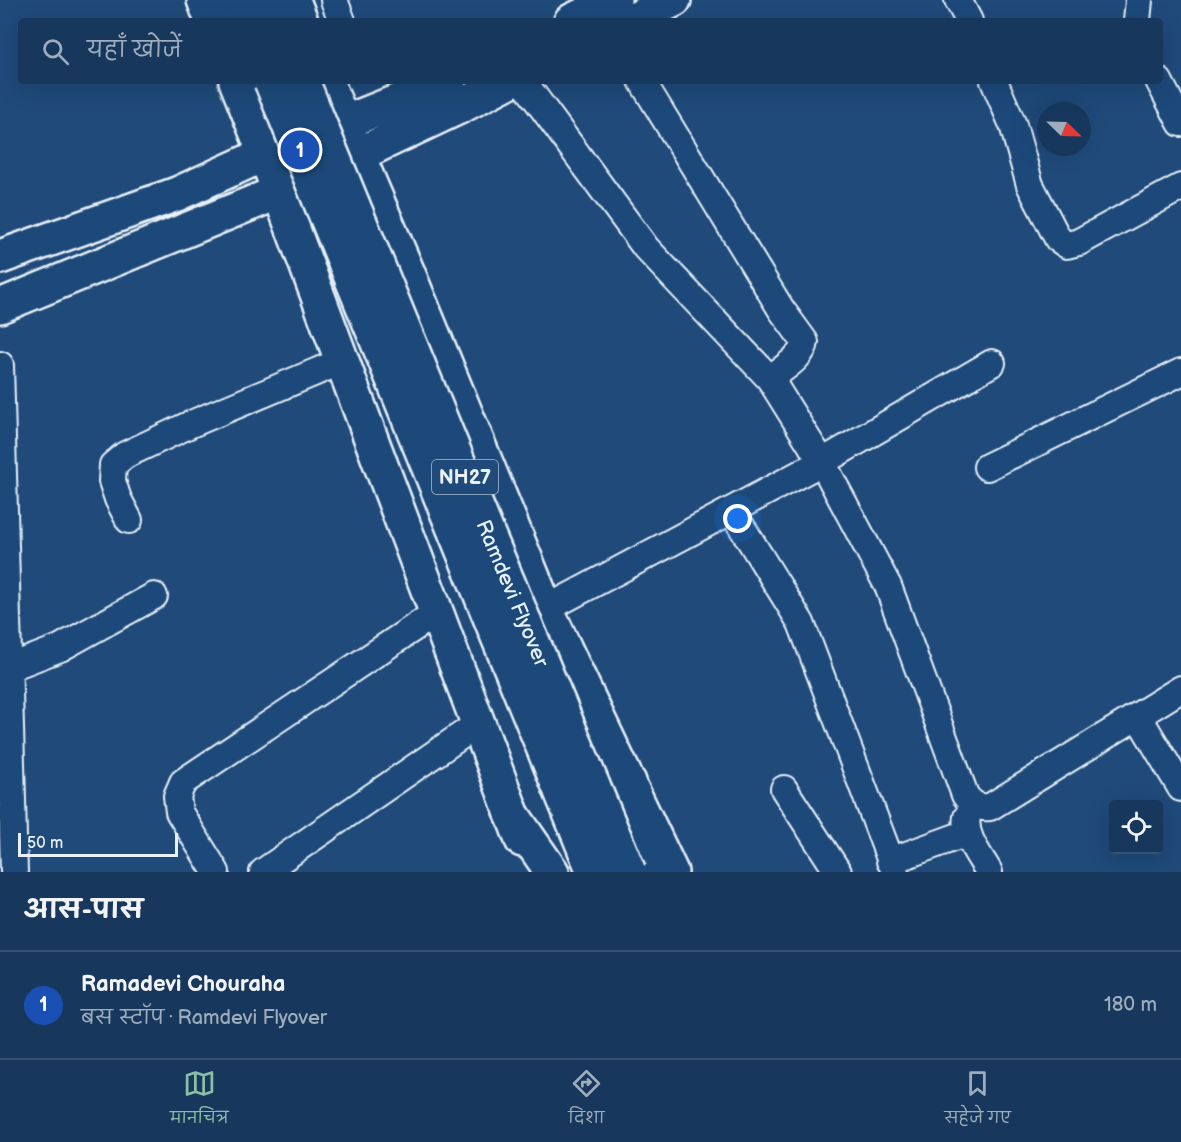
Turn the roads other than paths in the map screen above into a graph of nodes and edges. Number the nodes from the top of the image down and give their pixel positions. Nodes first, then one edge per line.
1 (204, 0) edge
2 (238, 0) edge
3 (269, 0) edge
4 (293, 0) edge
5 (333, 0) edge
6 (614, 0) edge
7 (674, 0) edge
8 (958, 0) edge
9 (1139, 0) edge
10 (211, 18) edge
11 (246, 18) edge
12 (277, 18) edge
13 (300, 18) edge
14 (341, 18) edge
15 (577, 18) edge
16 (637, 18) edge
17 (967, 18) edge
18 (1137, 18) edge
19 (237, 84) edge
20 (272, 84) edge
21 (304, 84) edge
22 (426, 84) edge
23 (503, 84) edge
24 (525, 84) edge
25 (644, 84) edge
26 (995, 84) edge
27 (1161, 84) edge
28 (336, 96) edge
29 (1181, 123) edge
30 (265, 154) junction
31 (357, 155) junction
32 (1181, 187) edge
33 (279, 192) junction
34 (0, 257) edge
35 (0, 306) edge
36 (342, 361) junction
37 (992, 363) dead end
38 (0, 365) edge
39 (1180, 375) edge
40 (770, 379) junction
41 (822, 462) junction
42 (987, 467) dead end
43 (732, 511) junction
44 (129, 520) dead end
45 (154, 596) dead end
46 (546, 609) junction
47 (436, 613) junction
48 (8, 668) junction
49 (1181, 689) edge
50 (1138, 716) junction
51 (478, 724) junction
52 (5, 732) edge
53 (629, 782) junction
54 (1181, 788) edge
55 (784, 789) dead end
56 (969, 802) junction
57 (512, 814) junction
58 (967, 832) junction
59 (9, 858) edge
60 (893, 866) edge
61 (216, 872) edge
62 (263, 872) edge
63 (535, 872) edge
64 (552, 872) edge
65 (594, 872) edge
66 (629, 872) edge
67 (652, 872) edge
68 (671, 872) edge
69 (838, 872) edge
70 (989, 872) edge

1 - 10 main road
2 - 11 main road
3 - 12 main road
4 - 13 main road
5 - 14 street
6 - 15 main road
7 - 16 main road
8 - 17 street
9 - 18 street
19 - 30 main road
20 - 65 main road, Ramdevi Flyover / NH27, bridge
21 - 66 main road, Ramdevi Flyover / NH27, bridge
22 - 28 main road
23 - 31 main road
24 - 40 street
25 - 40 street
26 - 32 street
27 - 29 street
28 - 30 main road
28 - 31 main road
30 - 33 main road
30 - 34 main road
31 - 33 main road
31 - 46 main road
33 - 35 main road
33 - 36 main road
36 - 44 street
36 - 47 main road
37 - 41 street
38 - 48 street
39 - 42 street
40 - 41 street
41 - 43 street
41 - 56 street
43 - 46 street
43 - 60 street
45 - 48 street
46 - 53 main road
47 - 51 main road
47 - 61 street
48 - 52 street
49 - 50 street
50 - 54 street
50 - 56 street
51 - 57 main road
51 - 62 street
52 - 59 street
53 - 67 main road
53 - 68 main road
55 - 69 street
56 - 58 street
57 - 63 main road
57 - 64 main road
58 - 60 street
58 - 70 street

